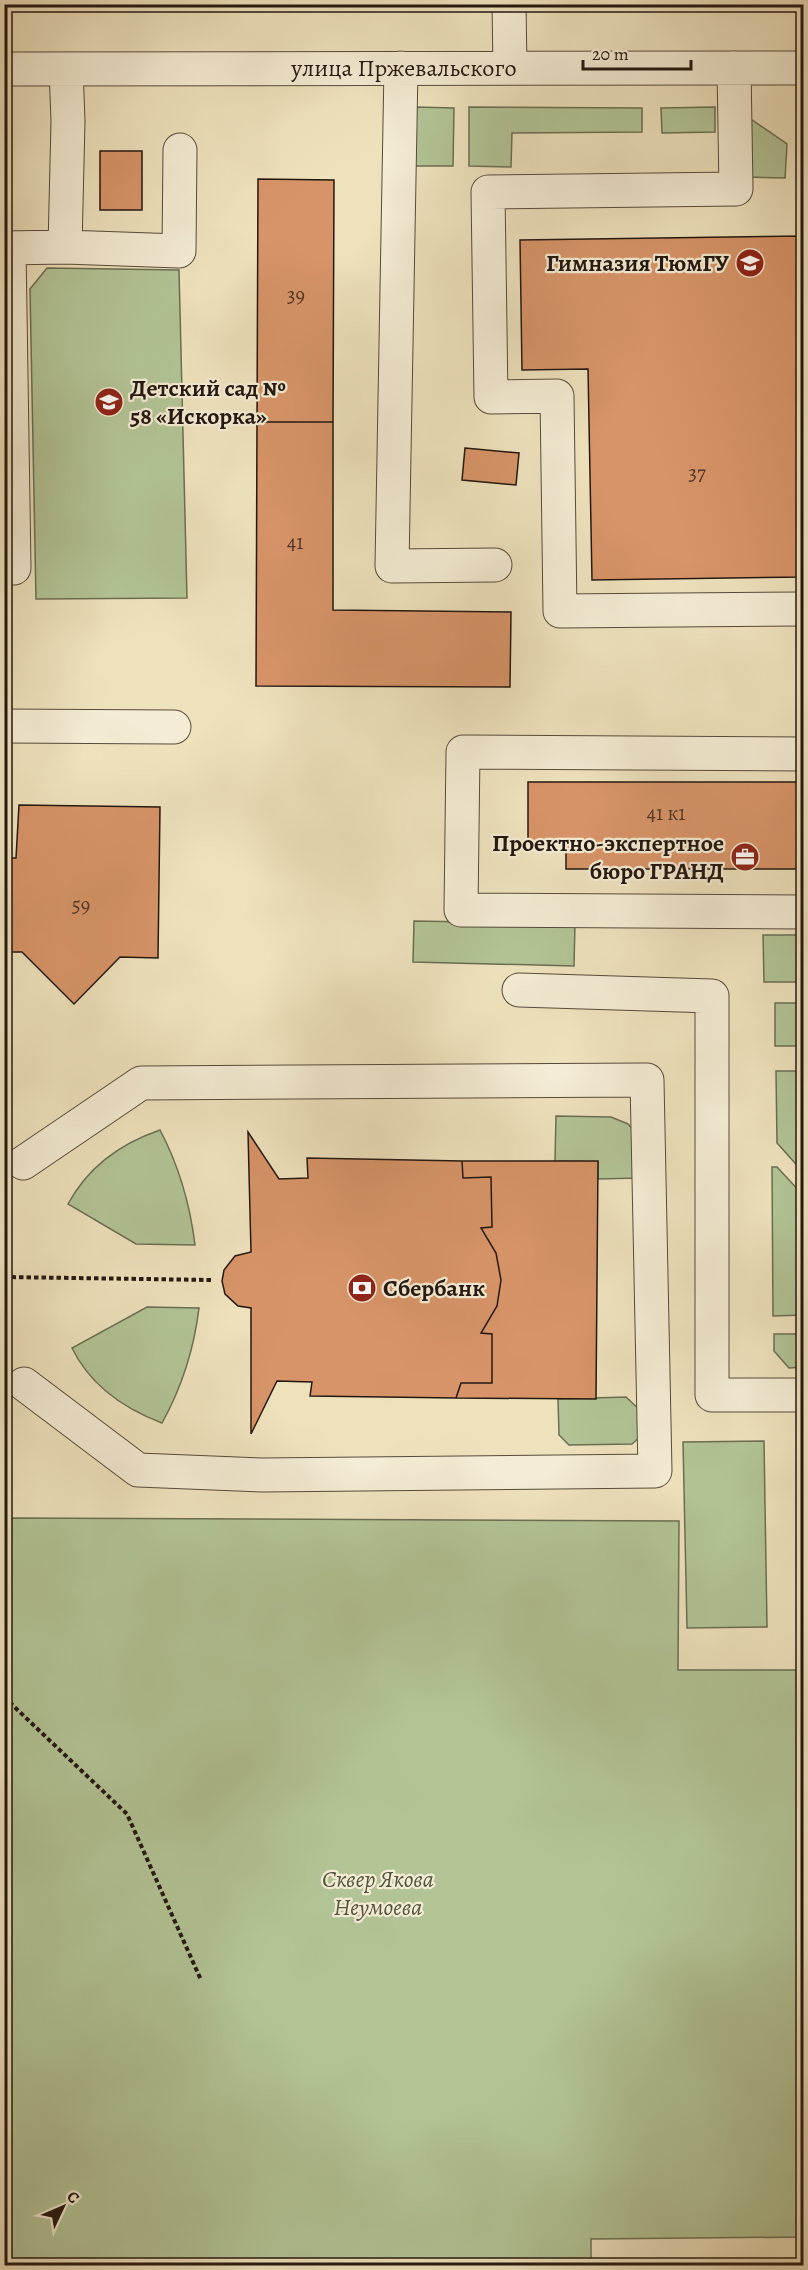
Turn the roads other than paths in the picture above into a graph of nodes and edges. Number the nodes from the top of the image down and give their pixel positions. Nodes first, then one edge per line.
1 (509, 6) edge
2 (401, 68) junction
3 (510, 68) junction
4 (734, 68) junction
5 (804, 68) edge
6 (4, 69) edge
7 (66, 69) junction
8 (180, 150) dead end
9 (66, 247) junction
10 (7, 248) edge
11 (495, 565) dead end
12 (4, 568) edge
13 (804, 609) edge
14 (4, 726) edge
15 (174, 727) dead end
16 (804, 754) edge
17 (804, 912) edge
18 (519, 990) dead end
19 (23, 1163) dead end
20 (24, 1384) dead end
21 (804, 1395) edge

1 - 3 street
2 - 3 street, улица Пржевальского
2 - 7 street, улица Пржевальского
2 - 11 street
3 - 4 street, улица Пржевальского
4 - 5 street, улица Пржевальского
4 - 13 street
6 - 7 street, улица Пржевальского
7 - 9 street
8 - 9 street
9 - 10 street
10 - 12 street
14 - 15 street
16 - 17 street
18 - 21 street
19 - 20 street

